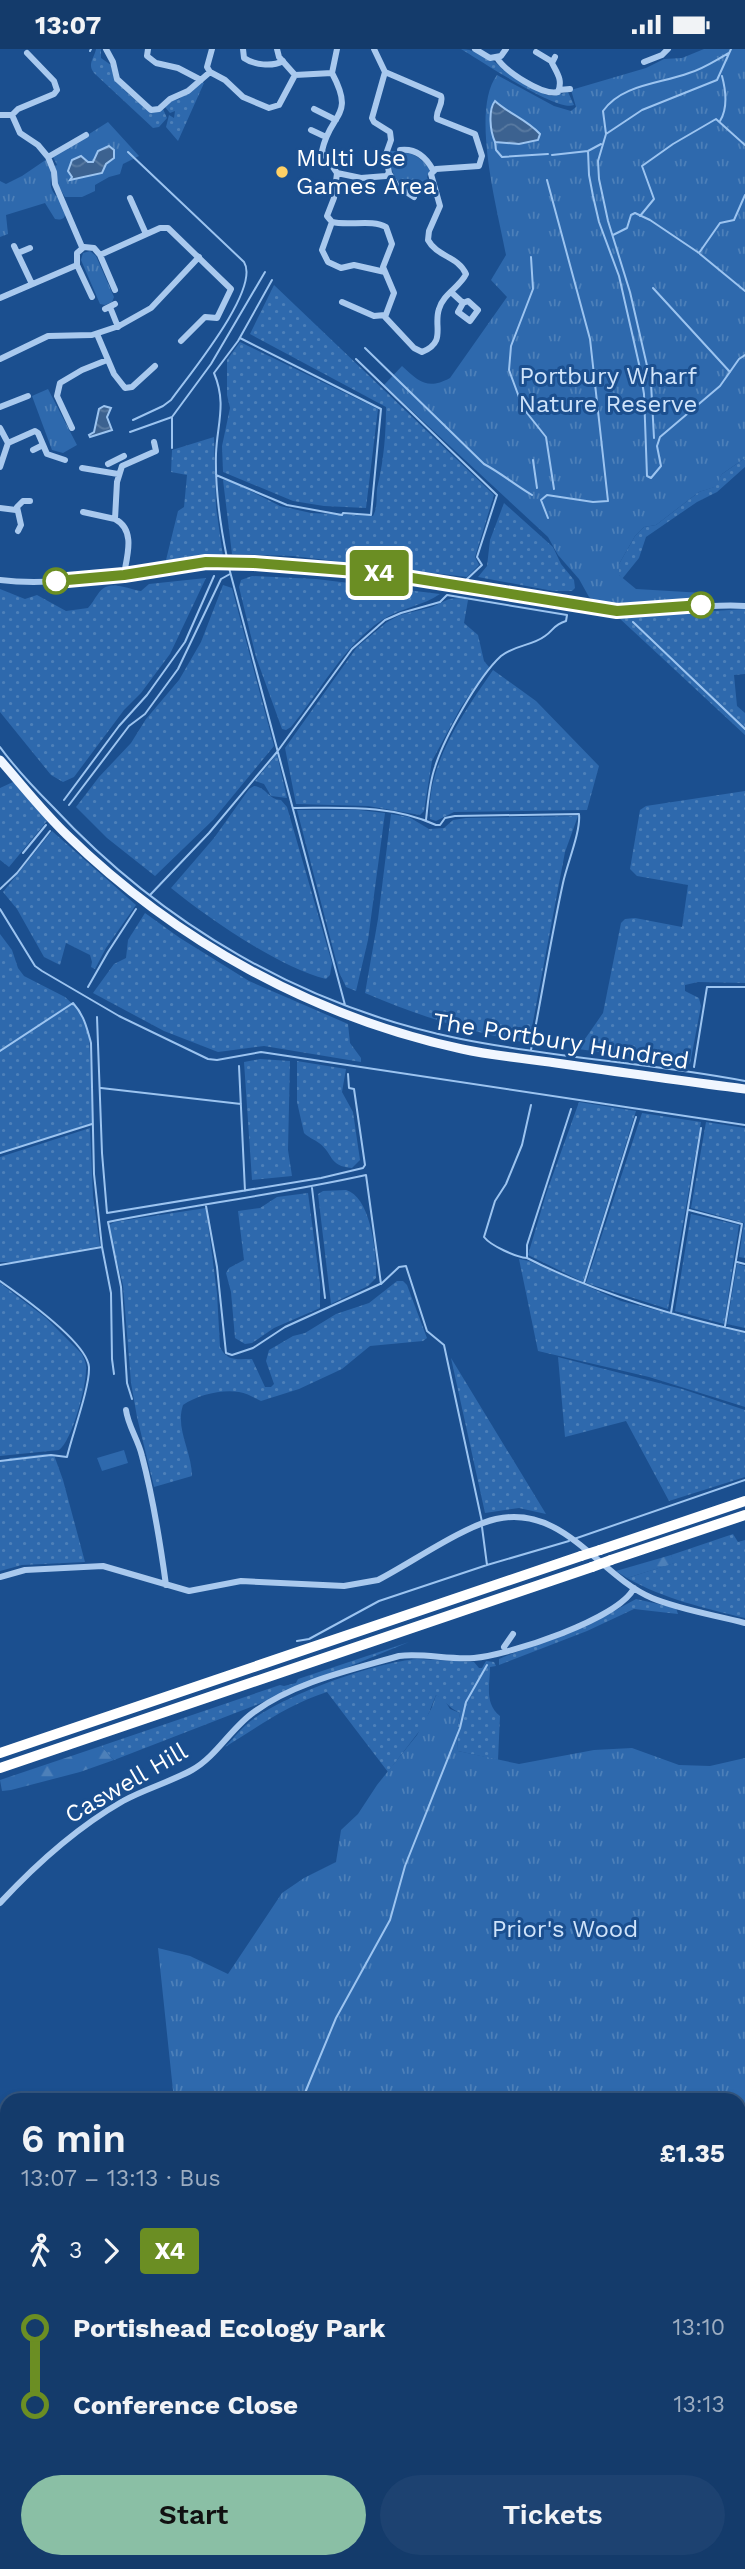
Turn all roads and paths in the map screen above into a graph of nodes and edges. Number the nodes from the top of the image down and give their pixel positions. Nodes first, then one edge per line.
1 (106, 49) edge
2 (148, 49) edge
3 (212, 49) edge
4 (243, 49) edge
5 (277, 49) edge
6 (337, 49) edge
7 (374, 49) edge
8 (475, 49) edge
9 (506, 49) edge
10 (668, 49) edge
11 (536, 52) dead end
12 (27, 53) dead end
13 (497, 58) junction
14 (283, 61) junction
15 (644, 62) dead end
16 (209, 72) junction
17 (386, 72) junction
18 (332, 73) junction
19 (295, 75) junction
20 (201, 80) junction
21 (570, 89) dead end
22 (559, 90) junction
23 (314, 109) dead end
24 (12, 114) junction
25 (0, 115) edge
26 (336, 120) junction
27 (311, 130) dead end
28 (86, 135) dead end
29 (326, 137) junction
30 (400, 150) dead end
31 (48, 157) junction
32 (433, 170) junction
33 (337, 173) junction
34 (389, 173) junction
35 (414, 197) dead end
36 (130, 198) dead end
37 (332, 222) junction
38 (146, 234) junction
39 (14, 246) dead end
40 (82, 247) junction
41 (30, 248) dead end
42 (18, 253) junction
43 (100, 255) junction
44 (199, 257) junction
45 (77, 265) junction
46 (385, 272) junction
47 (32, 284) junction
48 (115, 290) dead end
49 (451, 292) junction
50 (92, 297) dead end
51 (0, 298) edge
52 (342, 302) dead end
53 (463, 303) dead end
54 (110, 307) dead end
55 (385, 315) junction
56 (118, 327) junction
57 (97, 334) junction
58 (181, 341) dead end
59 (0, 359) edge
60 (107, 360) junction
61 (155, 366) dead end
62 (27, 396) dead end
63 (0, 407) edge
64 (0, 428) edge
65 (72, 428) dead end
66 (155, 442) dead end
67 (8, 443) junction
68 (43, 445) junction
69 (33, 450) dead end
70 (136, 450) dead end
71 (124, 456) dead end
72 (139, 458) junction
73 (65, 460) dead end
74 (119, 463) junction
75 (108, 464) dead end
76 (0, 467) edge
77 (82, 468) dead end
78 (118, 474) junction
79 (30, 501) dead end
80 (0, 508) edge
81 (16, 510) junction
82 (83, 512) dead end
83 (115, 519) junction
84 (22, 528) dead end
85 (124, 575) junction
86 (0, 580) edge
87 (745, 606) edge
88 (0, 760) edge
89 (745, 1090) edge
90 (127, 1410) dead end
91 (745, 1501) edge
92 (745, 1515) edge
93 (0, 1577) edge
94 (166, 1585) junction
95 (634, 1588) junction
96 (745, 1623) edge
97 (504, 1647) dead end
98 (516, 1649) junction
99 (0, 1753) edge
100 (0, 1768) edge
101 (0, 1903) edge

1 - 20 street
2 - 20 street
3 - 16 street
4 - 14 street
5 - 14 street
6 - 18 street
7 - 17 street
8 - 13 street
9 - 13 street
10 - 15 street
11 - 22 street
12 - 24 street
13 - 22 street
14 - 19 street
16 - 19 street
16 - 20 street
17 - 32 street
17 - 34 street
18 - 19 street
18 - 26 street
21 - 22 street
23 - 26 street
24 - 25 street
24 - 31 street
26 - 29 street
27 - 29 street
28 - 31 street
29 - 33 street
30 - 32 street
31 - 40 street
32 - 49 street
33 - 34 street
33 - 37 street
34 - 35 street
36 - 38 street
37 - 46 street
37 - 46 street
38 - 43 street
38 - 44 street
39 - 42 street
40 - 43 street
40 - 45 street
41 - 42 street
42 - 47 street
43 - 48 street
44 - 56 street
44 - 58 street
45 - 47 street
45 - 50 street
46 - 55 street
47 - 51 street
49 - 53 street
49 - 55 street
52 - 55 street
54 - 56 street
56 - 57 street
57 - 59 street
57 - 60 street
60 - 61 street
60 - 65 street
62 - 63 street
64 - 67 street
66 - 72 street
67 - 68 street
67 - 76 street
68 - 69 street
68 - 73 street
70 - 72 street
71 - 74 street
72 - 74 street
74 - 75 street
74 - 78 street
77 - 78 street
78 - 83 street
79 - 81 street
80 - 81 street
81 - 84 street
82 - 83 street
83 - 85 street
85 - 86 street
85 - 87 street
88 - 89 main road, The Portbury Hundred
90 - 94 street
91 - 99 highway, bridge
92 - 100 highway, bridge
93 - 94 street
94 - 95 street
95 - 96 street
95 - 98 street, Caswell Hill
97 - 98 street
98 - 101 street, Caswell Hill

